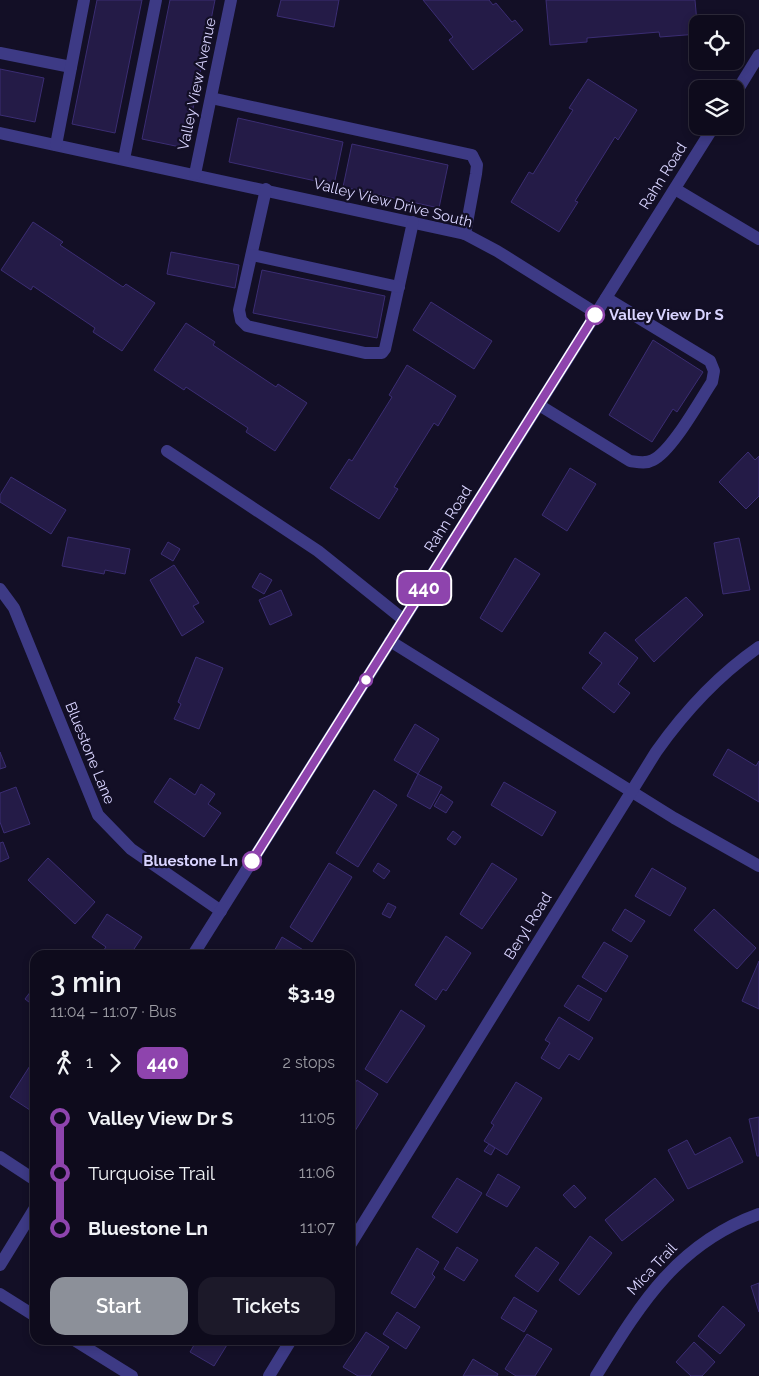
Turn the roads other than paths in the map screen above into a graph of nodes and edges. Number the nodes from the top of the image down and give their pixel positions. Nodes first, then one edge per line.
1 (84, 0) edge
2 (156, 0) edge
3 (231, 0) edge
4 (0, 53) edge
5 (759, 55) edge
6 (71, 67) junction
7 (744, 80) edge
8 (211, 98) junction
9 (0, 133) edge
10 (708, 135) edge
11 (56, 145) junction
12 (124, 159) junction
13 (195, 174) junction
14 (266, 189) junction
15 (675, 189) junction
16 (413, 222) junction
17 (465, 234) junction
18 (759, 239) edge
19 (252, 254) junction
20 (399, 287) junction
21 (606, 298) junction
22 (596, 313) junction
23 (539, 405) junction
24 (167, 451) dead end
25 (0, 589) edge
26 (404, 620) junction
27 (390, 641) junction
28 (759, 647) edge
29 (630, 791) junction
30 (759, 866) edge
31 (220, 911) junction
32 (196, 950) edge
33 (0, 1156) edge
34 (30, 1177) edge
35 (759, 1214) edge
36 (30, 1216) edge
37 (355, 1237) edge
38 (0, 1264) edge
39 (0, 1294) edge
40 (30, 1313) edge
41 (82, 1345) edge
42 (288, 1345) edge
43 (132, 1376) edge
44 (269, 1376) edge
45 (596, 1376) edge

1 - 6 street
2 - 12 street
3 - 8 street, Valley View Avenue
4 - 6 street
5 - 7 street
6 - 11 street
8 - 13 street, Valley View Avenue
8 - 17 street
9 - 11 street, Valley View Drive South
10 - 15 street, Rahn Road
11 - 12 street, Valley View Drive South
12 - 13 street, Valley View Drive South
13 - 14 street, Valley View Drive South
14 - 16 street, Valley View Drive South
14 - 19 street
15 - 18 street
15 - 21 street, Rahn Road
16 - 17 street, Valley View Drive South
16 - 20 street
17 - 22 street, Valley View Drive South
19 - 20 street
19 - 20 street
21 - 22 street, Rahn Road
21 - 23 street
22 - 23 street, Rahn Road
23 - 26 street, Rahn Road
24 - 26 street
25 - 31 street, Bluestone Lane
26 - 27 street, Rahn Road
27 - 29 street
27 - 31 street, Rahn Road
28 - 29 street, Beryl Road
29 - 30 street
29 - 37 street, Beryl Road
31 - 32 street, Rahn Road
33 - 34 street
35 - 45 street, Mica Trail
36 - 38 street
39 - 40 street
41 - 43 street
42 - 44 street

